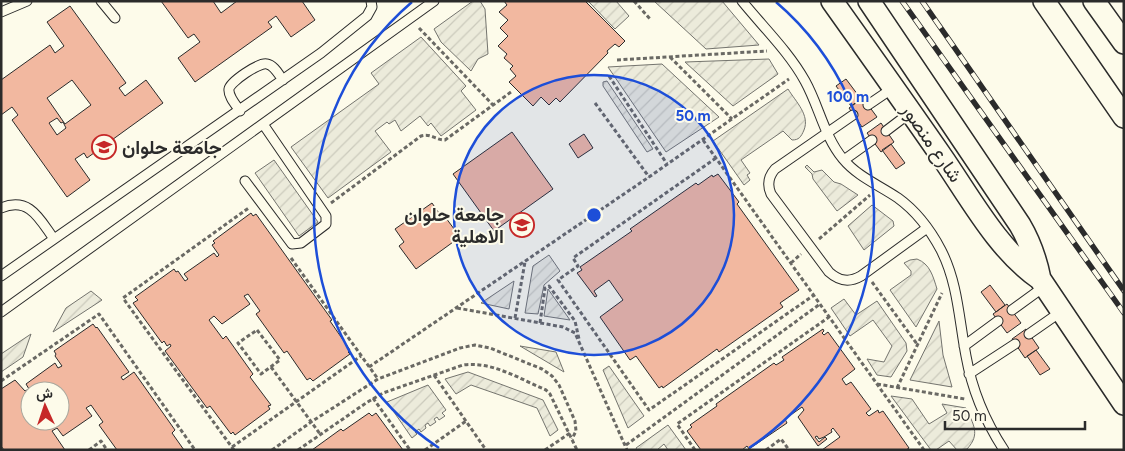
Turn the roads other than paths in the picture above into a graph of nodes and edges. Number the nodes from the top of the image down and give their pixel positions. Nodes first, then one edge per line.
1 (27, 1) edge
2 (101, 1) edge
3 (371, 1) edge
4 (434, 1) edge
5 (742, 1) edge
6 (832, 1) edge
7 (869, 1) edge
8 (1044, 1) edge
9 (1094, 1) edge
10 (1, 12) edge
11 (115, 18) dead end
12 (1124, 43) edge
13 (283, 80) junction
14 (894, 88) junction
15 (868, 105) dead end
16 (240, 111) junction
17 (911, 112) junction
18 (853, 115) dead end
19 (1124, 117) edge
20 (263, 124) junction
21 (886, 131) dead end
22 (826, 133) junction
23 (872, 140) dead end
24 (844, 160) junction
25 (245, 181) dead end
26 (1, 208) edge
27 (927, 228) junction
28 (54, 239) junction
29 (1, 276) edge
30 (1043, 282) junction
31 (1012, 310) dead end
32 (1062, 311) junction
33 (1, 312) edge
34 (998, 321) dead end
35 (1029, 334) dead end
36 (1015, 344) dead end
37 (964, 346) junction
38 (969, 374) junction
39 (1124, 404) edge
40 (1004, 450) edge

1 - 10 lane
2 - 11 lane
3 - 13 lane
4 - 20 lane
5 - 22 lane
6 - 14 street, شارع منصور
7 - 30 street, شارع منصور
8 - 19 street
9 - 12 street
13 - 16 lane
13 - 16 lane
14 - 15 lane
14 - 17 street, شارع منصور
16 - 28 lane
17 - 21 lane
17 - 30 street, شارع منصور
18 - 22 lane
20 - 25 lane
20 - 33 lane
22 - 24 lane
22 - 27 lane
23 - 24 lane
24 - 27 lane
26 - 28 lane
27 - 37 lane
28 - 29 lane
30 - 31 lane
30 - 32 street, شارع منصور
32 - 35 lane
32 - 39 street, شارع منصور
34 - 37 lane
36 - 38 lane
37 - 38 lane
38 - 40 lane

